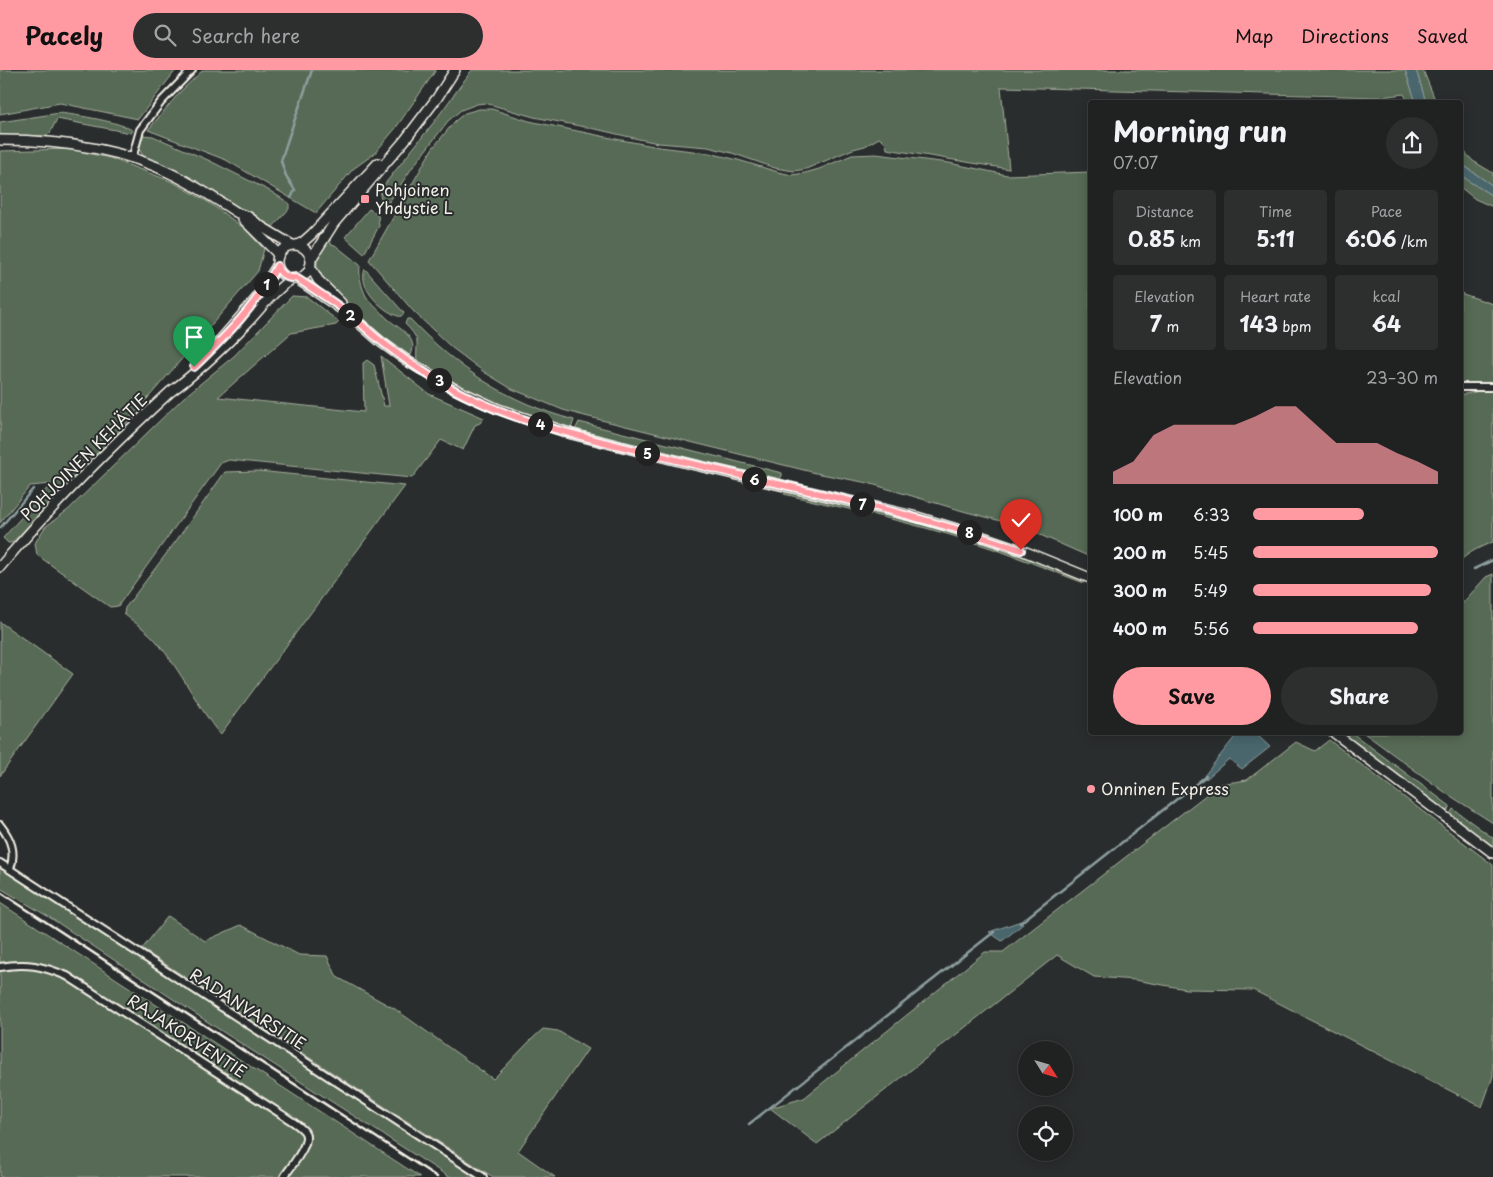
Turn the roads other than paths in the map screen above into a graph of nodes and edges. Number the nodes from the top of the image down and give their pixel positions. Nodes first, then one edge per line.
1 (192, 70) edge
2 (455, 70) edge
3 (449, 78) junction
4 (0, 140) edge
5 (132, 159) junction
6 (238, 213) junction
7 (294, 245) junction
8 (278, 255) junction
9 (310, 263) junction
10 (277, 266) junction
11 (294, 279) junction
12 (350, 315) junction
13 (1463, 386) edge
14 (1493, 387) edge
15 (170, 392) junction
16 (0, 566) edge
17 (1088, 577) edge
18 (1337, 735) edge
19 (0, 825) edge
20 (1493, 853) edge
21 (0, 862) edge
22 (10, 869) junction
23 (0, 967) edge
24 (284, 1177) edge
25 (483, 1177) edge

1 - 5 street
2 - 3 main road
3 - 7 main road
3 - 9 main road
4 - 5 main road
5 - 6 main road
6 - 7 main road
6 - 8 main road
7 - 8 main road
7 - 9 main road
8 - 10 main road
9 - 11 main road
9 - 12 main road
10 - 11 main road
10 - 15 main road, POHJOINEN KEHÄTIE
11 - 12 main road
11 - 15 main road, POHJOINEN KEHÄTIE
12 - 17 main road
13 - 14 street
15 - 16 main road, POHJOINEN KEHÄTIE
18 - 20 main road
19 - 22 street
21 - 22 street, RADANVARSITIE
22 - 25 street, RADANVARSITIE
23 - 24 street, RAJAKORVENTIE

